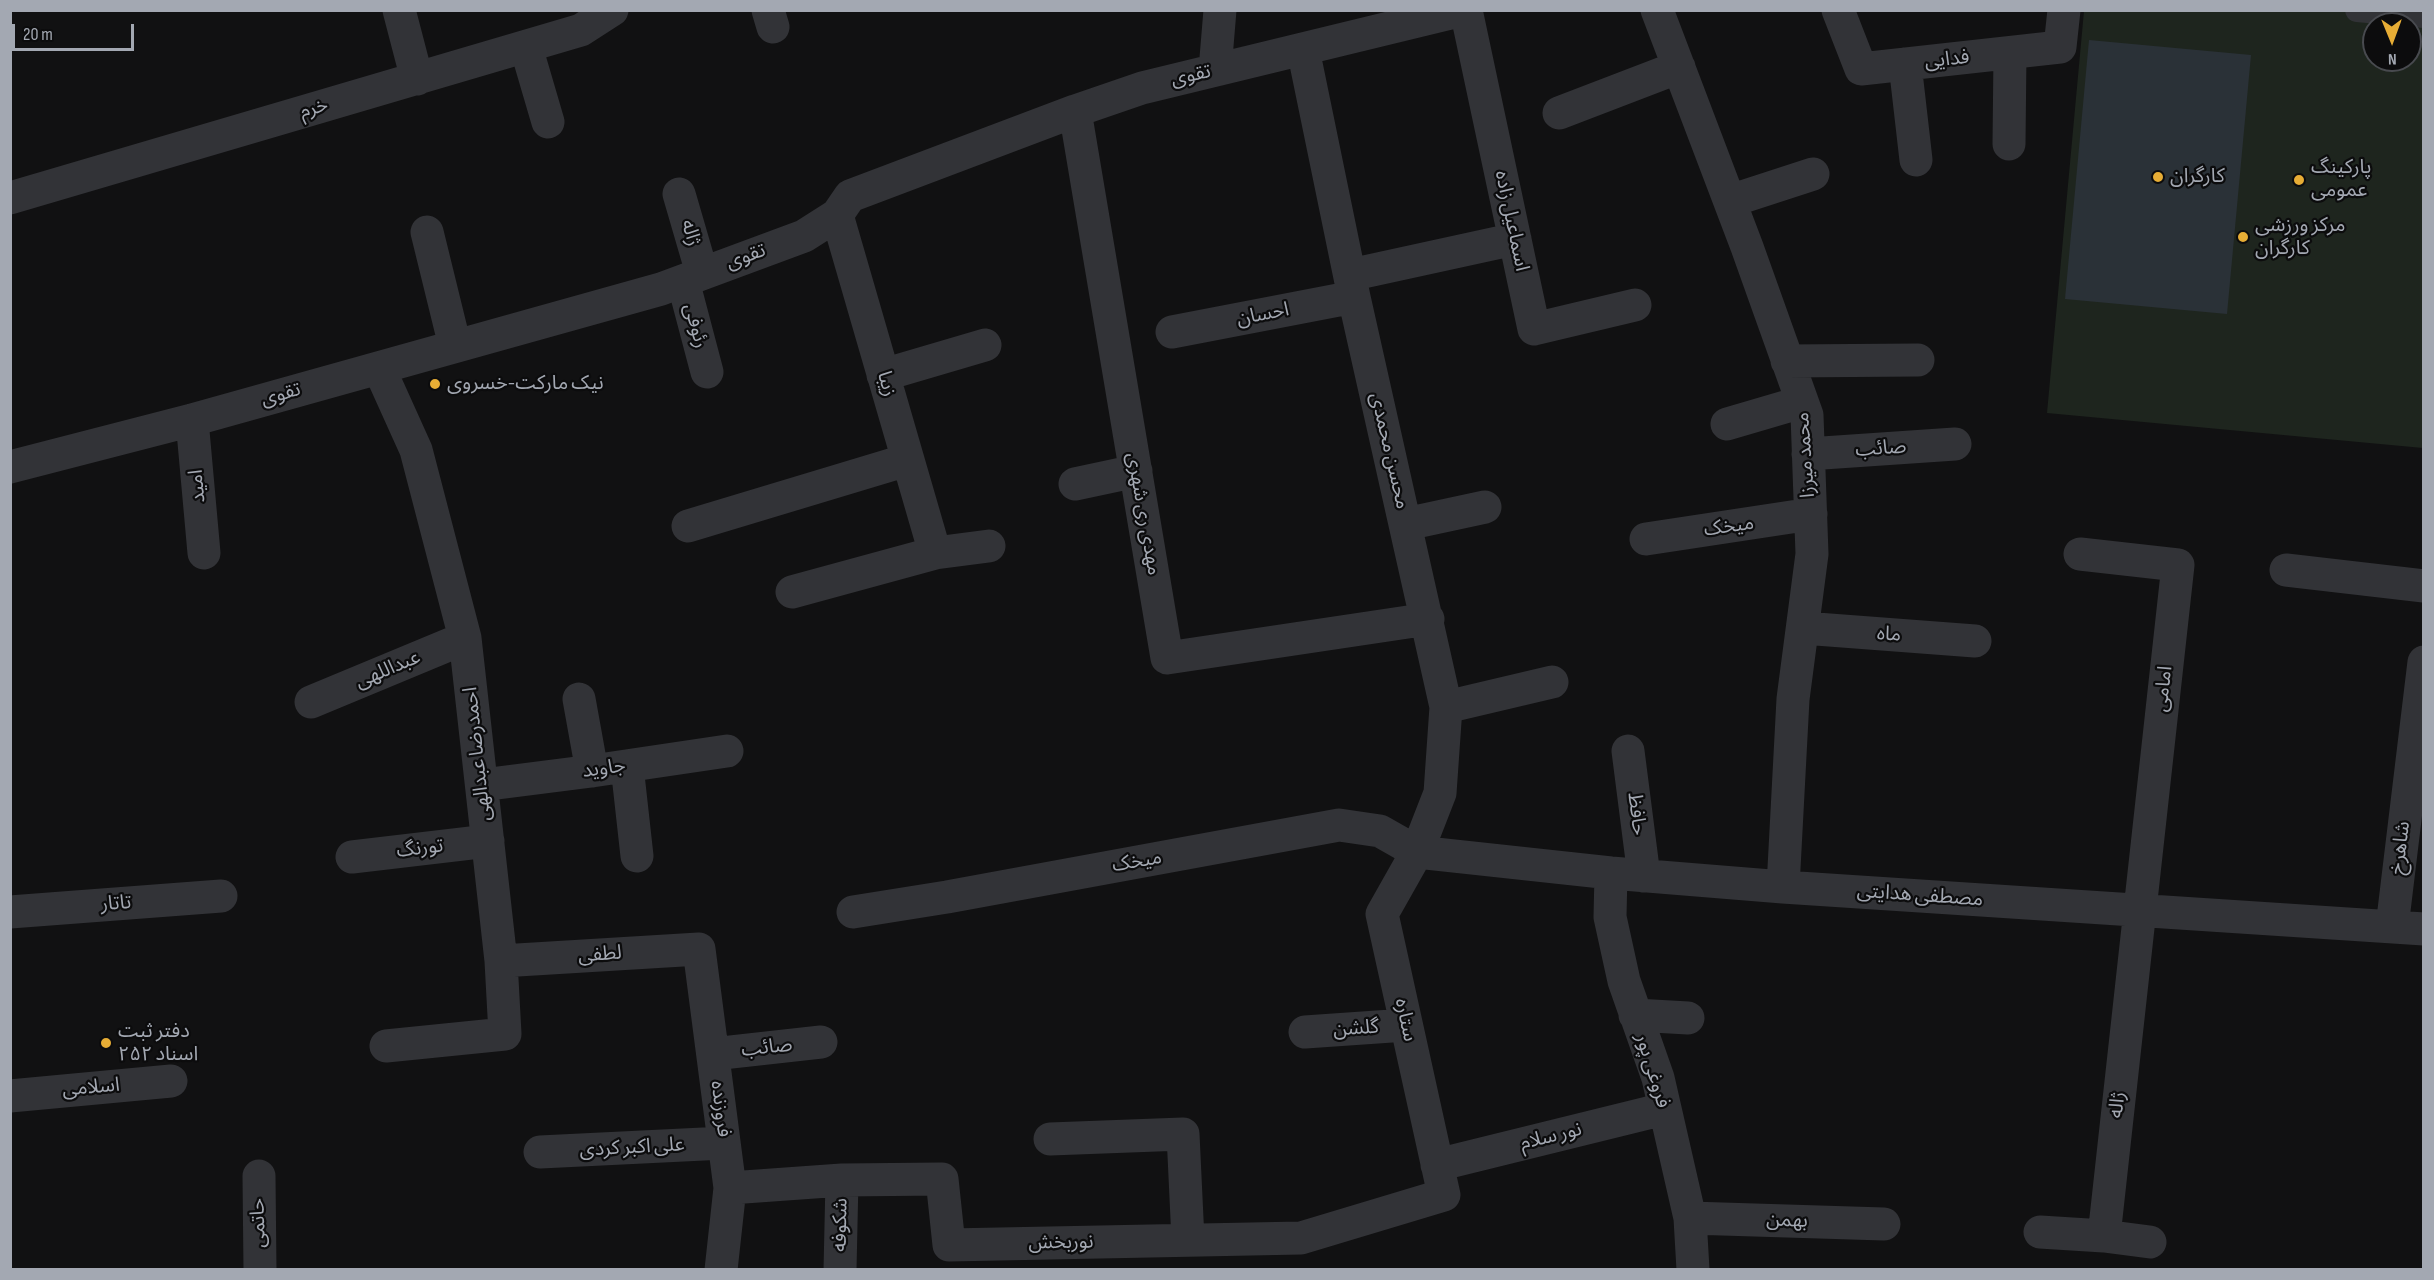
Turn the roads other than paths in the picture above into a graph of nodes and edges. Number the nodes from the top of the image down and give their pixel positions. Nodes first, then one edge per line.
1 (399, 10) edge
2 (612, 10) edge
3 (1220, 10) edge
4 (1465, 10) edge
5 (1657, 10) edge
6 (1838, 10) edge
7 (2064, 10) edge
8 (2357, 10) edge
9 (2424, 16) edge
10 (526, 46) junction
11 (1303, 49) junction
12 (2010, 53) junction
13 (1905, 64) junction
14 (1679, 67) junction
15 (1215, 70) junction
16 (417, 79) junction
17 (1076, 111) junction
18 (1559, 113) dead end
19 (548, 123) dead end
20 (2009, 144) dead end
21 (1916, 160) dead end
22 (1813, 174) dead end
23 (679, 194) dead end
24 (10, 198) edge
25 (1730, 201) junction
26 (837, 215) junction
27 (427, 232) dead end
28 (1515, 239) junction
29 (692, 277) junction
30 (1352, 286) junction
31 (1635, 305) dead end
32 (1172, 332) dead end
33 (985, 345) dead end
34 (455, 346) junction
35 (1918, 360) dead end
36 (1787, 361) junction
37 (379, 368) junction
38 (707, 372) dead end
39 (883, 375) junction
40 (1802, 402) junction
41 (192, 420) junction
42 (1727, 424) dead end
43 (1954, 444) dead end
44 (1808, 454) junction
45 (907, 460) junction
46 (10, 467) edge
47 (1136, 471) junction
48 (1075, 484) dead end
49 (1485, 507) dead end
50 (1811, 514) junction
51 (1406, 524) junction
52 (688, 526) dead end
53 (1646, 539) dead end
54 (989, 546) dead end
55 (204, 553) dead end
56 (935, 553) junction
57 (2080, 554) dead end
58 (2286, 570) dead end
59 (2424, 586) edge
60 (792, 592) dead end
61 (1428, 619) junction
62 (1803, 628) junction
63 (465, 638) junction
64 (1974, 641) dead end
65 (2424, 662) edge
66 (1552, 682) dead end
67 (579, 699) dead end
68 (312, 702) dead end
69 (1446, 707) junction
70 (727, 751) dead end
71 (1628, 751) dead end
72 (627, 766) junction
73 (592, 771) junction
74 (482, 785) junction
75 (488, 841) junction
76 (1417, 852) junction
77 (637, 856) dead end
78 (352, 857) dead end
79 (1611, 873) junction
80 (1644, 876) junction
81 (1783, 887) junction
82 (221, 896) dead end
83 (2139, 910) junction
84 (10, 912) edge
85 (853, 912) dead end
86 (2408, 928) edge
87 (699, 949) joint
88 (501, 961) junction
89 (1635, 1015) junction
90 (1688, 1018) dead end
91 (1406, 1025) junction
92 (1305, 1032) dead end
93 (821, 1042) dead end
94 (386, 1046) dead end
95 (713, 1054) junction
96 (171, 1081) dead end
97 (10, 1096) edge
98 (1664, 1108) junction
99 (1050, 1139) dead end
100 (724, 1143) junction
101 (540, 1152) dead end
102 (259, 1176) dead end
103 (842, 1180) junction
104 (1440, 1180) junction
105 (730, 1188) junction
106 (1690, 1218) junction
107 (1884, 1224) dead end
108 (2040, 1232) dead end
109 (2104, 1236) junction
110 (1188, 1240) junction
111 (2150, 1242) dead end
112 (1094, 1256) edge
113 (978, 1257) edge
114 (260, 1269) edge
115 (721, 1269) edge
116 (840, 1269) edge
117 (1693, 1269) edge

1 - 16 street
2 - 10 street, خرم
3 - 15 street
4 - 11 street, تقوی
4 - 28 street, اسماعیل زاده
5 - 14 street, محمد میرزا
6 - 13 street, فدایی
7 - 12 street, فدایی
8 - 9 lane
10 - 16 street, خرم
10 - 19 street
11 - 15 street, تقوی
11 - 30 street, محسن محمدی
12 - 13 street, فدایی
12 - 20 street
13 - 21 street
14 - 18 street
14 - 25 street, محمد میرزا
15 - 17 street, تقوی
16 - 24 street, خرم
17 - 26 street, تقوی
17 - 47 street, مهدی ری شهری
22 - 25 street
23 - 29 street, ژاله
25 - 36 street, محمد میرزا
26 - 29 street, تقوی
26 - 39 street, زیبا
27 - 34 street
28 - 30 street, احسان
28 - 31 street, اسماعیل زاده
29 - 34 street, تقوی
29 - 38 street, رئوفی
30 - 32 street, احسان
30 - 51 street, محسن محمدی
33 - 39 street
34 - 37 street, تقوی
35 - 36 street
36 - 40 street, محمد میرزا
37 - 41 street, تقوی
37 - 63 street, احمدرضا عبدالهی
39 - 45 street, زیبا
40 - 42 street
40 - 44 street, محمد میرزا
41 - 46 street, تقوی
41 - 55 street, امید
43 - 44 street, صائب
44 - 50 street, محمد میرزا
45 - 52 street
45 - 56 street, زیبا
47 - 48 street
47 - 61 street, مهدی ری شهری
49 - 51 street
50 - 53 street, میخک
50 - 62 street, محمد میرزا
51 - 61 street, محسن محمدی
54 - 56 street
56 - 60 street
57 - 83 street, امامی
58 - 59 street
61 - 69 street, محسن محمدی
62 - 64 street, ماه
62 - 81 street, محمد میرزا
63 - 68 street, عبداللهی
63 - 74 street, احمدرضا عبدالهی
65 - 86 street, شاهرخ
66 - 69 street
67 - 73 street
69 - 76 street, محسن محمدی
70 - 72 street, جاوید
71 - 80 street, حافظ
72 - 73 street, جاوید
72 - 77 street
73 - 74 street, جاوید
74 - 75 street, احمدرضا عبدالهی
75 - 78 street, تورنگ
75 - 88 street, احمدرضا عبدالهی
76 - 79 street, مصطفی هدایتی
76 - 85 street, میخک
76 - 91 street, ستاره
79 - 80 street, مصطفی هدایتی
79 - 89 street, فروغی پور
80 - 81 street, مصطفی هدایتی
81 - 83 street, مصطفی هدایتی
82 - 84 street, تاتار
83 - 86 street, مصطفی هدایتی
83 - 109 street, ژاله
87 - 88 street, لطفی
87 - 95 street, فروزنده
88 - 94 street, احمدرضا عبدالهی
89 - 90 street
89 - 98 street, فروغی پور
91 - 92 street, گلشن
91 - 104 street, ستاره
93 - 95 street, صائب
95 - 100 street, فروزنده
96 - 97 street, اسلامی
98 - 104 street, نور سلام
98 - 106 street, فروغی پور
99 - 110 street
100 - 101 street, علی اکبر کردی
100 - 105 street, فروزنده
102 - 114 street, حاتمی
103 - 105 street, نوربخش
103 - 113 street, نوربخش
103 - 116 street, شکوفه
104 - 110 street, نوربخش
105 - 115 street, فروزنده
106 - 107 street, بهمن
106 - 117 street, فروغی پور
108 - 109 street
109 - 111 street
110 - 112 street, نوربخش
112 - 113 street, نوربخش

